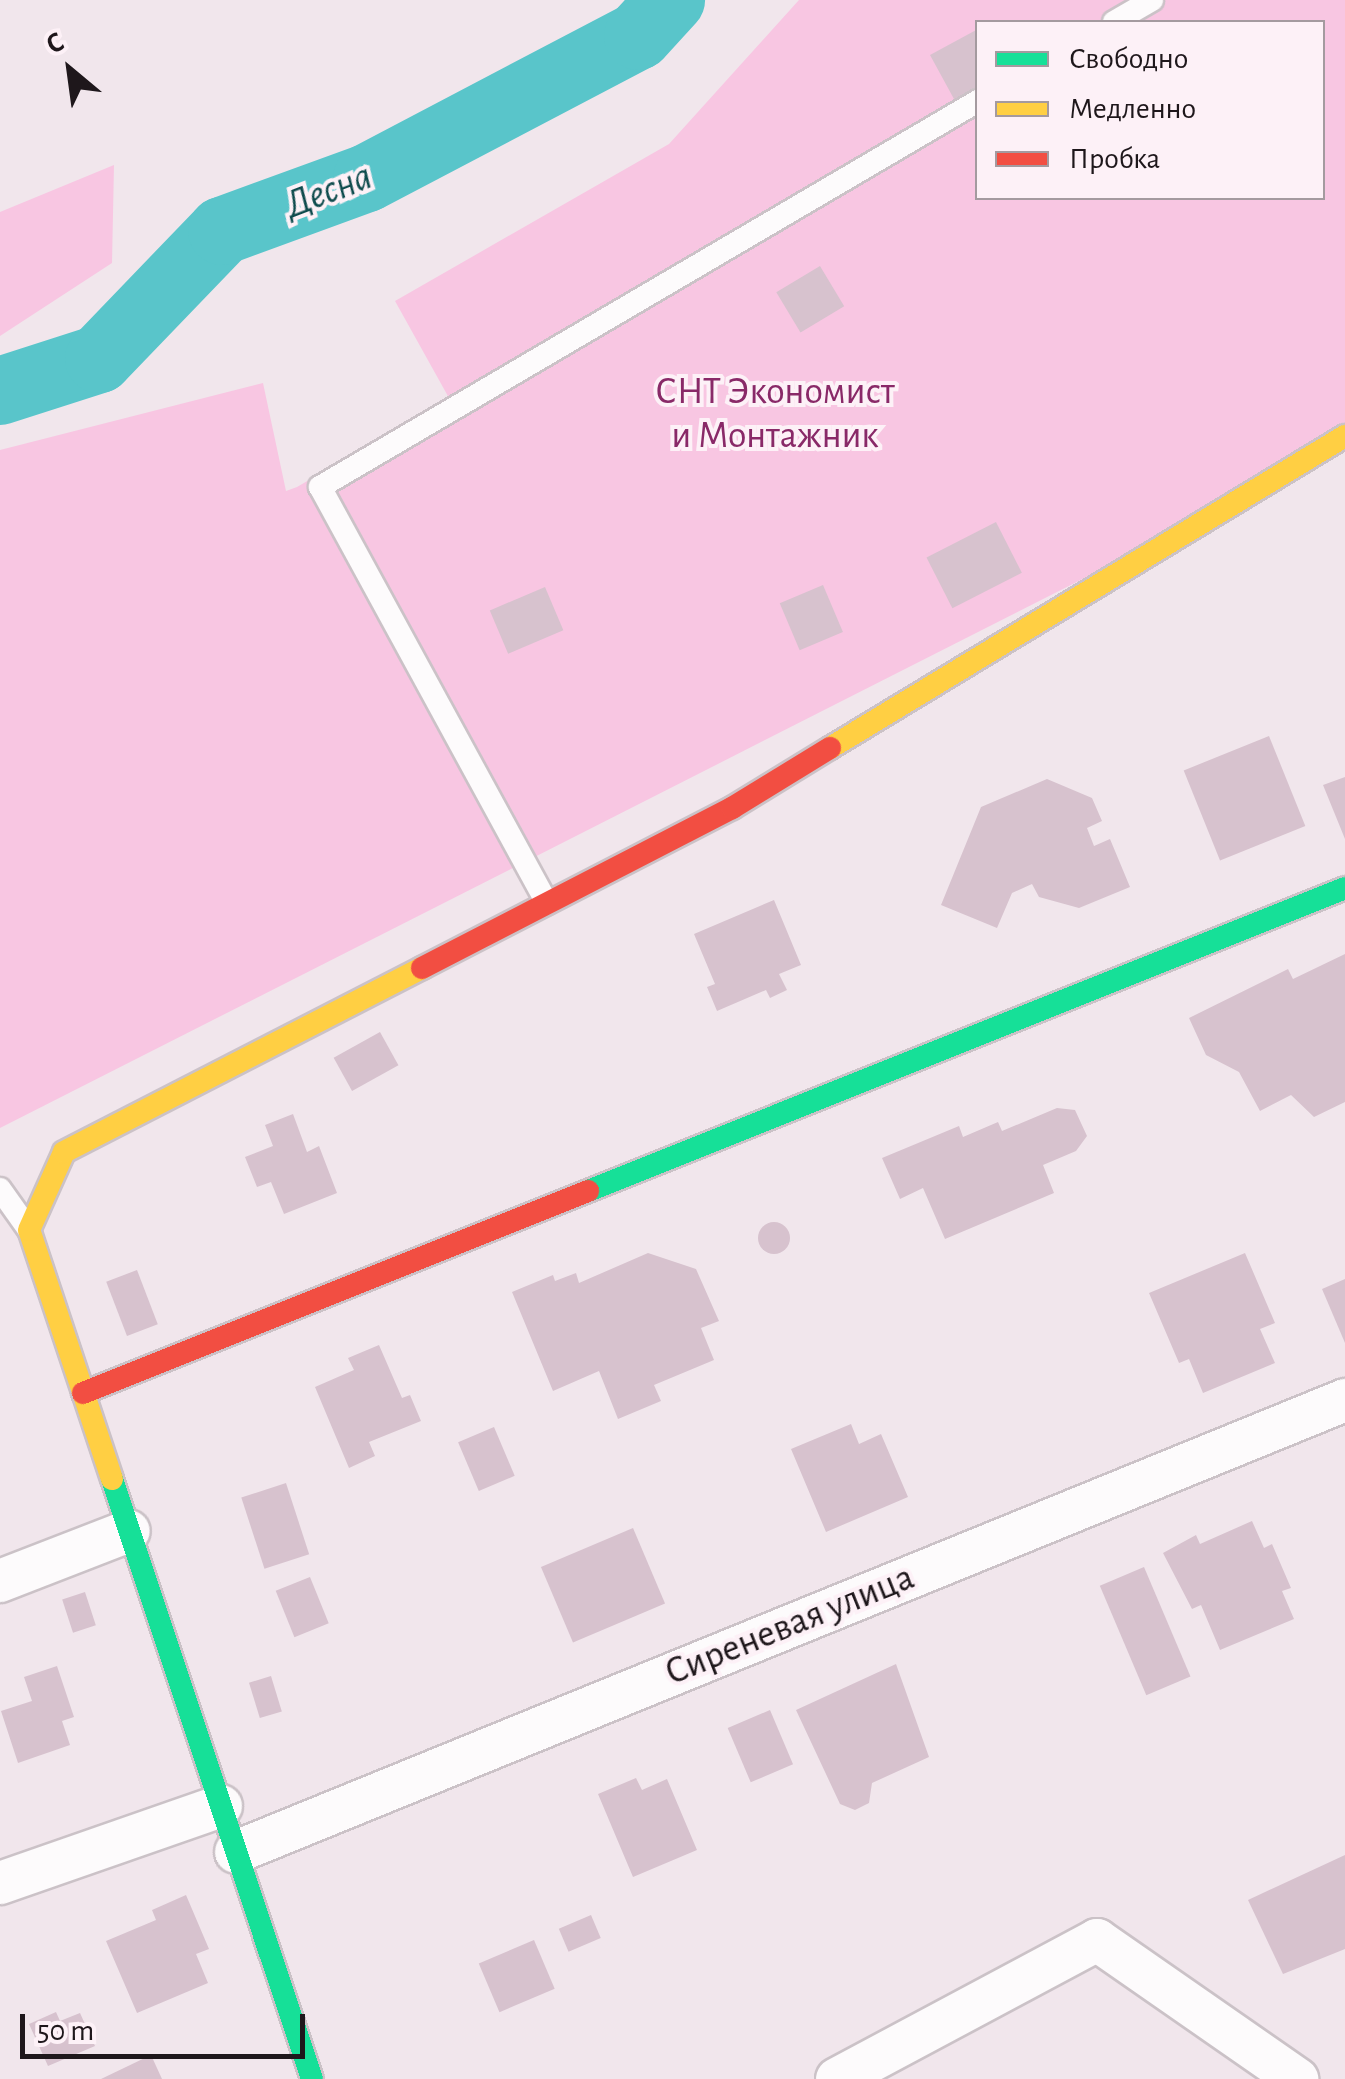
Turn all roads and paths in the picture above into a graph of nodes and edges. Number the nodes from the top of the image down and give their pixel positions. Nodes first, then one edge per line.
1 (1152, 0) edge
2 (1117, 20) edge
3 (975, 103) edge
4 (1345, 436) edge
5 (1345, 888) edge
6 (546, 903) junction
7 (0, 1189) edge
8 (29, 1230) junction
9 (83, 1393) junction
10 (1345, 1400) edge
11 (130, 1531) junction
12 (0, 1581) edge
13 (221, 1806) junction
14 (236, 1852) junction
15 (0, 1882) edge
16 (312, 2079) edge
17 (836, 2079) edge
18 (1297, 2079) edge

1 - 2 lane
3 - 6 lane
4 - 6 street
5 - 9 street
6 - 8 street
7 - 8 lane
8 - 9 street
9 - 11 street
10 - 14 street, Сиреневая улица
11 - 12 street
11 - 13 street
13 - 14 street
13 - 15 street
14 - 16 street
17 - 18 street

